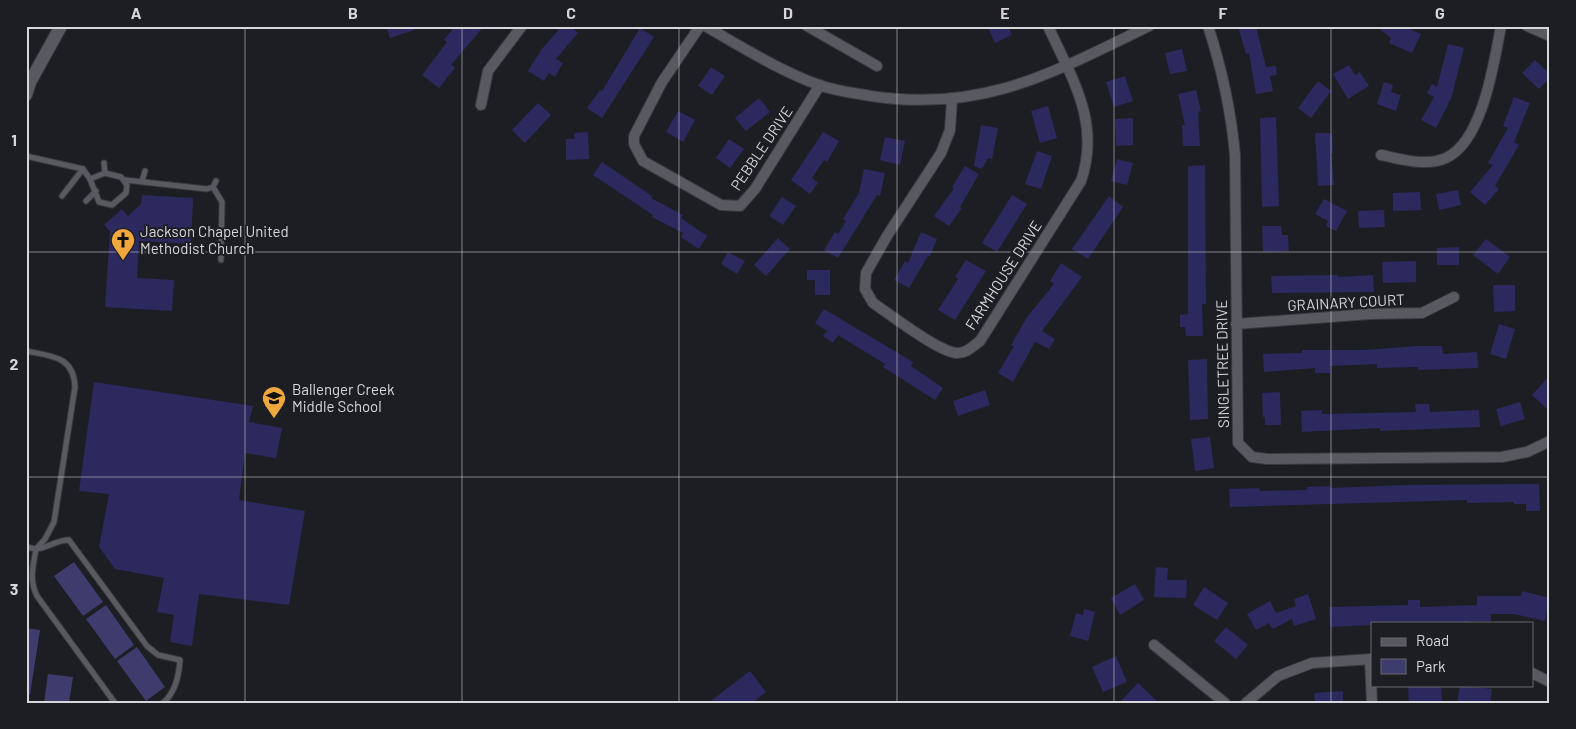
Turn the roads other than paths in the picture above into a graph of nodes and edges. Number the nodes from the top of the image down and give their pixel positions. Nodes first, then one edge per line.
1 (60, 26) edge
2 (522, 26) edge
3 (700, 26) edge
4 (705, 26) edge
5 (807, 26) edge
6 (1048, 26) edge
7 (1149, 26) edge
8 (1208, 26) edge
9 (1500, 26) edge
10 (1527, 26) edge
11 (1550, 36) edge
12 (877, 66) dead end
13 (1066, 66) junction
14 (820, 86) junction
15 (26, 96) edge
16 (952, 99) junction
17 (481, 105) dead end
18 (1381, 155) dead end
19 (26, 156) edge
20 (104, 163) dead end
21 (83, 169) junction
22 (145, 171) dead end
23 (104, 173) junction
24 (90, 179) junction
25 (125, 180) junction
26 (216, 180) dead end
27 (142, 182) junction
28 (213, 186) junction
29 (96, 191) junction
30 (62, 196) dead end
31 (86, 201) dead end
32 (222, 260) dead end
33 (1454, 297) dead end
34 (1236, 324) junction
35 (26, 352) edge
36 (1550, 441) edge
37 (26, 547) edge
38 (36, 549) junction
39 (1154, 645) dead end
40 (1371, 659) edge
41 (1534, 674) edge
42 (1550, 682) edge
43 (1372, 686) edge
44 (115, 703) edge
45 (163, 703) edge
46 (1225, 703) edge
47 (1246, 703) edge
48 (1372, 703) edge

1 - 15 main road
2 - 17 street
3 - 14 street, PEBBLE DRIVE
4 - 14 street
5 - 12 street
6 - 13 street
7 - 13 street
8 - 34 street, SINGLETREE DRIVE
9 - 18 street
10 - 11 street
13 - 16 street
13 - 16 street, FARMHOUSE DRIVE
14 - 16 street
19 - 21 lane
20 - 23 lane
21 - 24 lane
21 - 30 lane
22 - 27 lane
23 - 24 lane
23 - 25 lane
24 - 29 lane
25 - 27 lane
25 - 29 lane
26 - 28 lane
27 - 28 lane
28 - 32 lane
29 - 31 lane
33 - 34 street, GRAINARY COURT
34 - 36 street, SINGLETREE DRIVE
35 - 38 lane
37 - 38 lane
38 - 44 lane
38 - 45 lane
39 - 46 street
40 - 47 street
41 - 42 street
43 - 48 street

